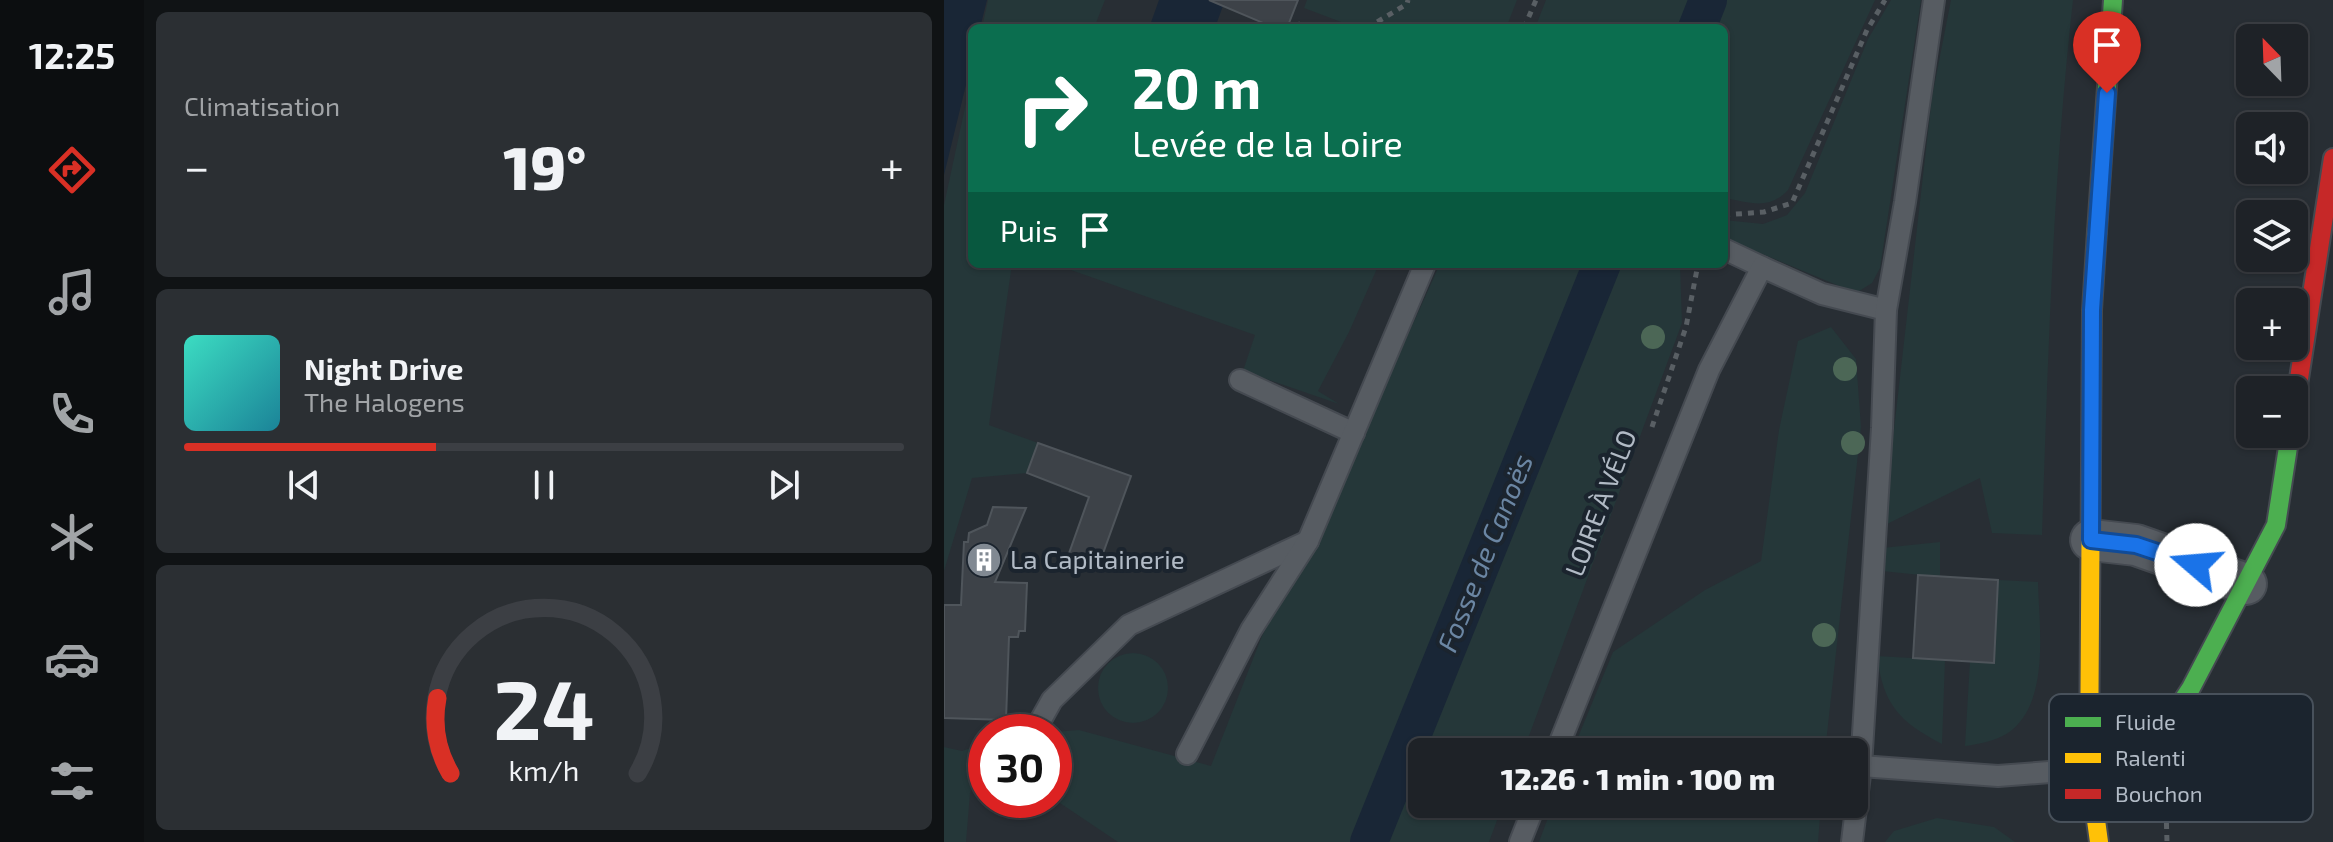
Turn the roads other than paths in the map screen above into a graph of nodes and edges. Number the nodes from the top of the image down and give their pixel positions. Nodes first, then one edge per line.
1 (1934, 0) edge
2 (2113, 0) edge
3 (2333, 158) edge
4 (1728, 251) edge
5 (1762, 267) junction
6 (1423, 268) edge
7 (1886, 310) junction
8 (2299, 376) edge
9 (1240, 380) dead end
10 (1354, 433) junction
11 (2288, 448) edge
12 (2091, 540) junction
13 (1308, 541) junction
14 (2246, 584) junction
15 (2090, 694) edge
16 (2187, 694) edge
17 (1044, 714) edge
18 (1562, 738) edge
19 (1863, 738) edge
20 (1187, 754) dead end
21 (1868, 767) edge
22 (2049, 772) edge
23 (1529, 818) edge
24 (1855, 818) edge
25 (2096, 822) edge
26 (1520, 842) edge
27 (1852, 842) edge
28 (2099, 842) edge

1 - 7 lane
2 - 12 main road
3 - 8 main road
4 - 5 lane
5 - 7 lane
5 - 18 lane
6 - 10 lane
7 - 19 lane
9 - 10 lane
10 - 13 lane
11 - 14 main road
12 - 14 street
12 - 15 main road
13 - 17 lane
13 - 20 lane
14 - 16 main road
21 - 22 lane
23 - 26 lane
24 - 27 lane
25 - 28 main road

